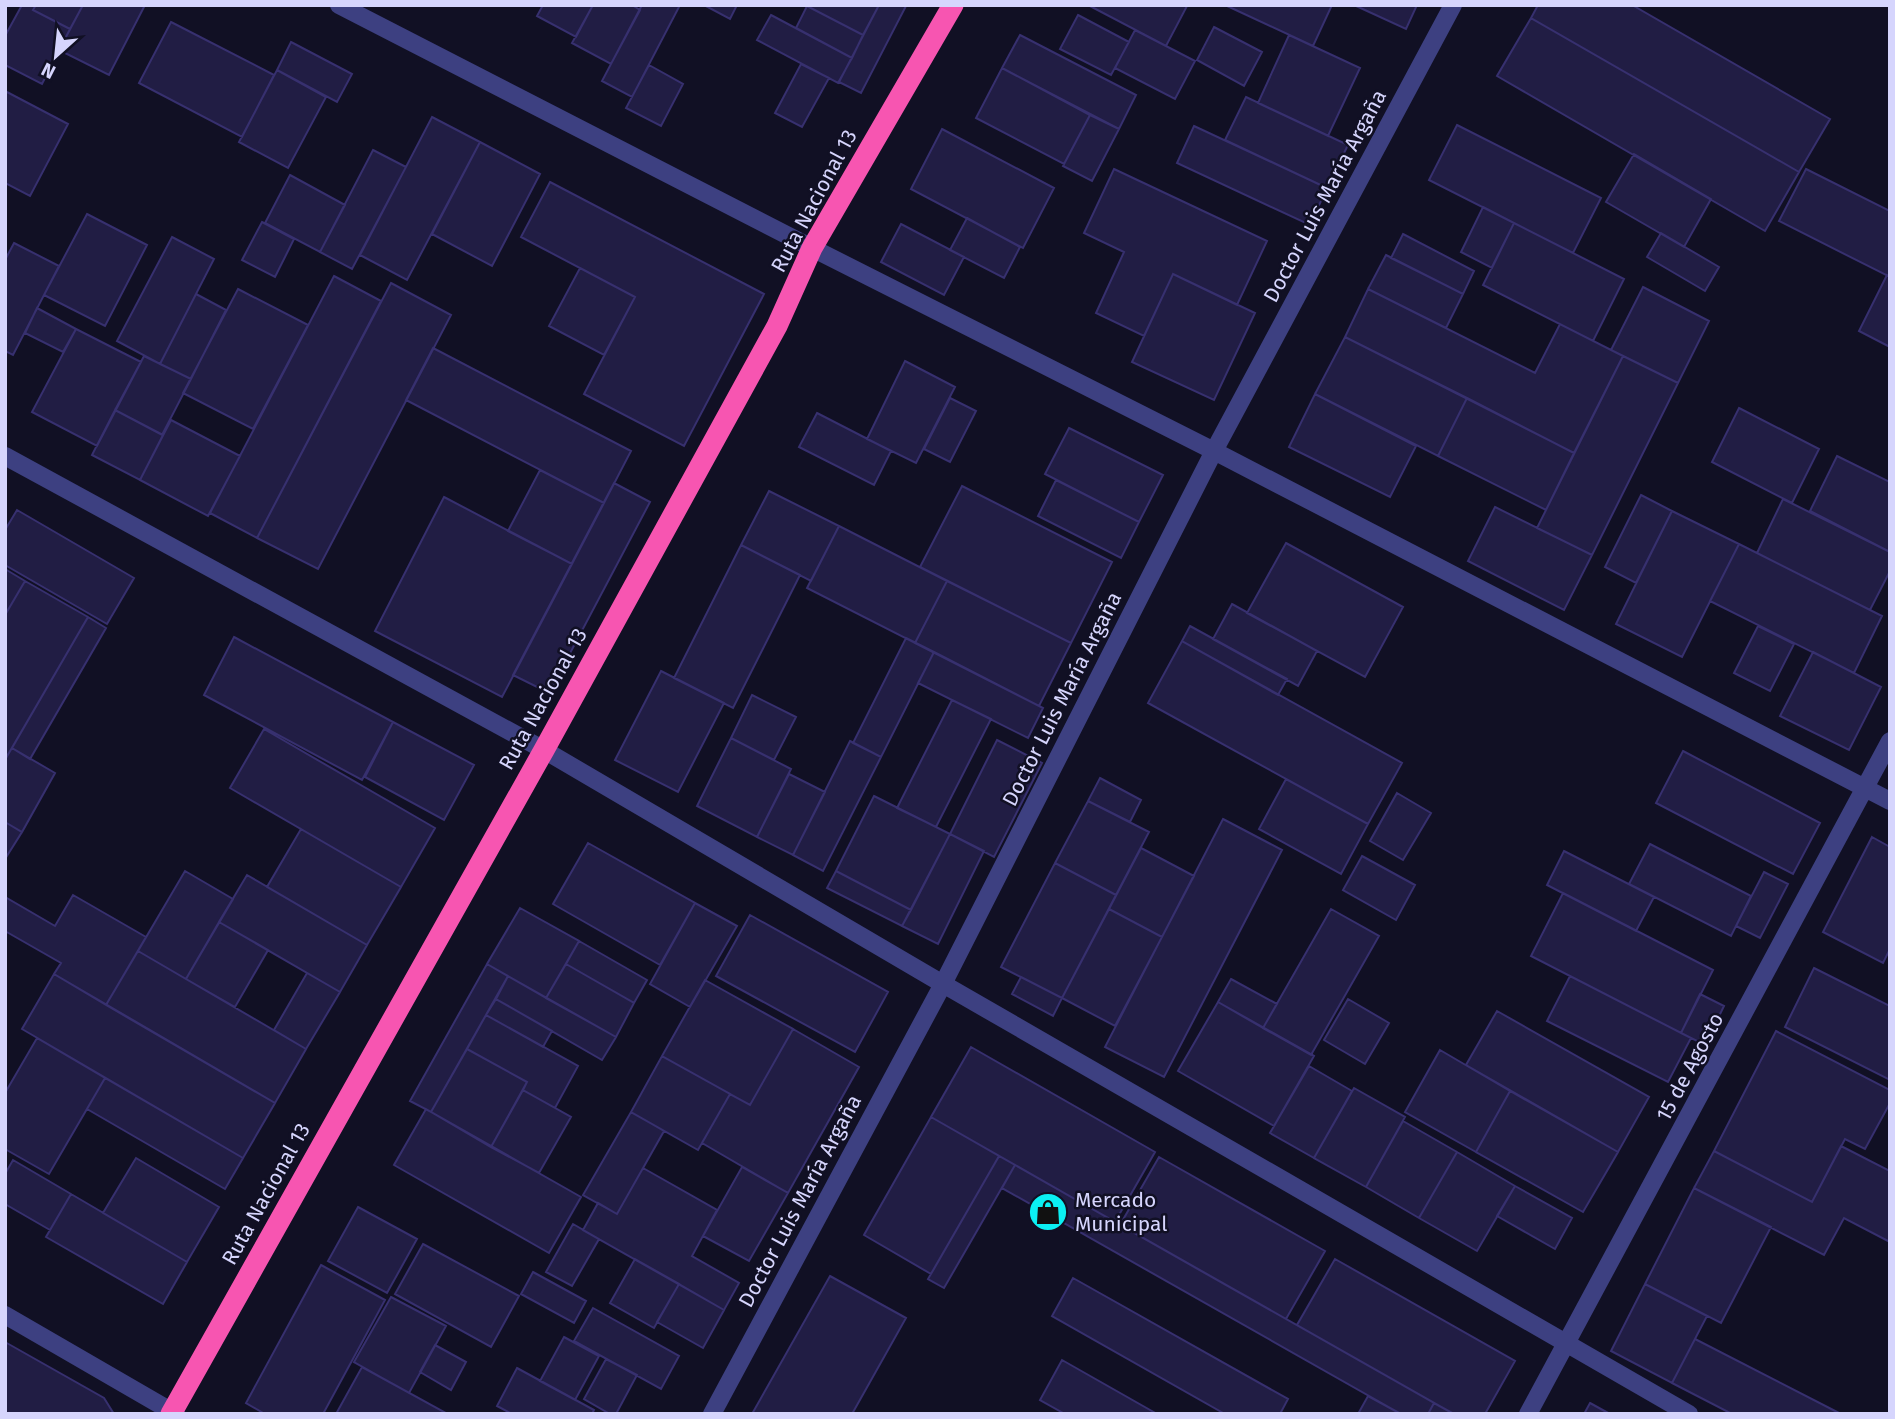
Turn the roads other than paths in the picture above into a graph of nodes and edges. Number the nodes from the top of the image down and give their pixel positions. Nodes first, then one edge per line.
1 (339, 5) edge
2 (953, 5) edge
3 (1453, 5) edge
4 (812, 248) junction
5 (1214, 451) junction
6 (5, 456) edge
7 (1890, 741) edge
8 (544, 750) junction
9 (1865, 788) junction
10 (1890, 801) edge
11 (943, 984) junction
12 (5, 1315) edge
13 (1567, 1343) junction
14 (173, 1413) edge
15 (712, 1414) edge
16 (1528, 1414) edge
17 (1689, 1414) edge

1 - 4 street
2 - 4 highway, Ruta Nacional 13
3 - 5 street, Doctor Luis María Argaña
4 - 5 street
4 - 8 highway, Ruta Nacional 13
5 - 9 street
5 - 11 street, Doctor Luis María Argaña
6 - 8 street
7 - 9 street, 15 de Agosto
8 - 11 street
8 - 14 highway, Ruta Nacional 13
9 - 10 street
9 - 13 street, 15 de Agosto
11 - 13 street
11 - 15 street, Doctor Luis María Argaña
12 - 14 street
13 - 16 street, 15 de Agosto
13 - 17 street

